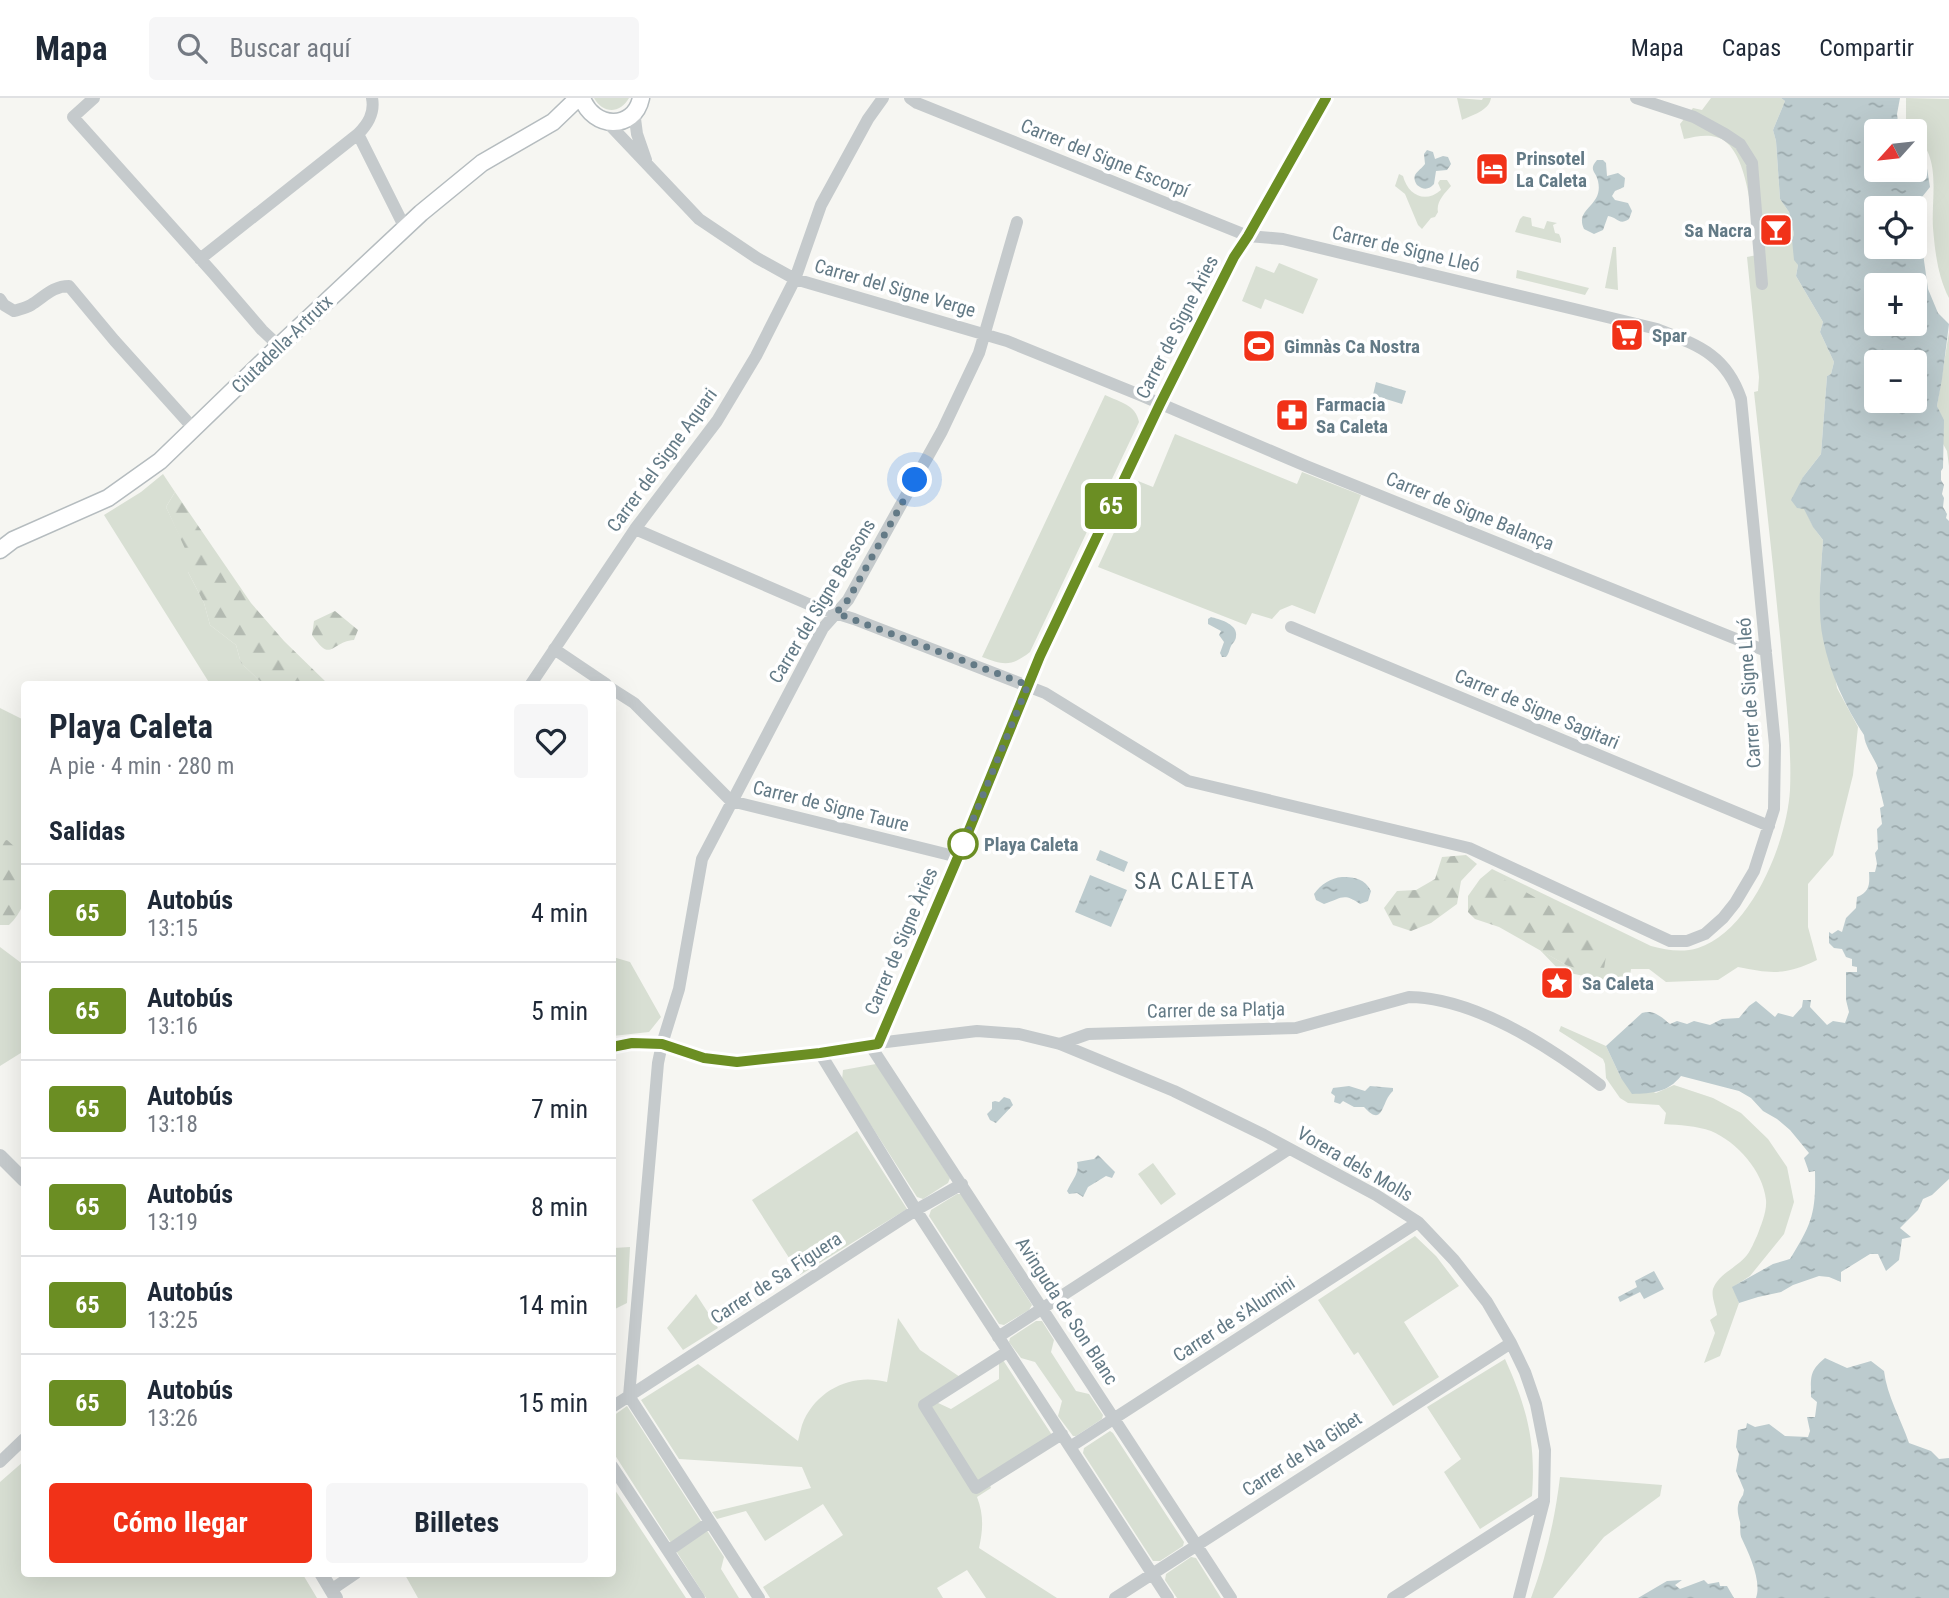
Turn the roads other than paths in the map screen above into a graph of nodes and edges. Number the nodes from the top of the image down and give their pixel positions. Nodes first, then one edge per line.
1 (94, 98) edge
2 (372, 98) edge
3 (580, 98) edge
4 (883, 98) edge
5 (910, 98) edge
6 (1326, 98) edge
7 (1636, 98) edge
8 (637, 104) edge
9 (601, 119) junction
10 (553, 122) junction
11 (358, 134) junction
12 (647, 164) junction
13 (1017, 222) dead end
14 (405, 228) junction
15 (1248, 236) junction
16 (200, 259) junction
17 (795, 279) junction
18 (1762, 284) dead end
19 (1, 304) edge
20 (984, 334) junction
21 (279, 346) junction
22 (1160, 404) junction
23 (194, 429) junction
24 (635, 529) junction
25 (0, 550) edge
26 (836, 613) junction
27 (1291, 627) dead end
28 (554, 649) junction
29 (1766, 651) junction
30 (533, 681) edge
31 (602, 681) edge
32 (1028, 685) junction
33 (616, 692) edge
34 (731, 802) junction
35 (1769, 826) junction
36 (958, 857) junction
37 (662, 1044) junction
38 (874, 1044) junction
39 (1060, 1044) junction
40 (616, 1046) edge
41 (820, 1053) junction
42 (1600, 1085) dead end
43 (1289, 1149) junction
44 (0, 1156) edge
45 (21, 1177) edge
46 (962, 1184) junction
47 (916, 1210) junction
48 (1418, 1222) junction
49 (1042, 1308) junction
50 (998, 1337) junction
51 (1511, 1343) junction
52 (1007, 1352) junction
53 (629, 1396) junction
54 (616, 1404) edge
55 (1114, 1419) junction
56 (1062, 1434) junction
57 (21, 1442) edge
58 (1070, 1447) junction
59 (0, 1462) edge
60 (616, 1472) edge
61 (1544, 1501) junction
62 (710, 1522) junction
63 (1196, 1545) junction
64 (668, 1551) junction
65 (1152, 1574) junction
66 (323, 1577) edge
67 (352, 1577) edge
68 (333, 1594) edge
69 (699, 1598) edge
70 (760, 1598) edge
71 (1115, 1598) edge
72 (1168, 1598) edge
73 (1231, 1598) edge
74 (1393, 1598) edge
75 (1519, 1598) edge

1 - 16 street
2 - 11 street
3 - 9 main road
3 - 10 main road
4 - 17 street, Carrer del Signe Aquari
5 - 15 street, Carrer del Signe Escorpí
6 - 15 street, Carrer de Signe Àries
7 - 18 street
8 - 9 main road
8 - 12 street, Carrer del Signe Verge
9 - 10 main road
9 - 12 street, Carrer del Signe Verge
10 - 14 main road, Ciutadella-Artrutx
11 - 14 street
11 - 16 street
12 - 17 street, Carrer del Signe Verge
13 - 20 street, Carrer del Signe Bessons
14 - 21 main road, Ciutadella-Artrutx
15 - 22 street, Carrer de Signe Àries
15 - 29 street, Carrer de Signe Lleó
16 - 21 street
17 - 20 street, Carrer del Signe Verge
17 - 24 street, Carrer del Signe Aquari
19 - 23 street
20 - 22 street, Carrer del Signe Verge
20 - 26 street, Carrer del Signe Bessons
21 - 23 main road, Ciutadella-Artrutx
22 - 29 street, Carrer de Signe Balança
22 - 32 street, Carrer de Signe Àries
23 - 25 main road, Ciutadella-Artrutx
24 - 26 street, Carrer de Signe Lleó
24 - 28 street, Carrer del Signe Aquari
26 - 32 street, Carrer de Signe Lleó
26 - 34 street, Carrer del Signe Bessons
27 - 35 street, Carrer de Signe Sagitari
28 - 30 street, Carrer del Signe Aquari
28 - 31 street
29 - 35 street, Carrer de Signe Lleó
32 - 35 street, Carrer de Signe Lleó
32 - 36 street, Carrer de Signe Àries
33 - 34 street, Carrer de Signe Taure
34 - 36 street, Carrer de Signe Taure
34 - 37 street, Carrer del Signe Bessons
36 - 38 street, Carrer de Signe Àries
37 - 40 street, Vorera dels Molls
37 - 41 street, Vorera dels Molls
37 - 53 street, Carrer del Signe Bessons
38 - 39 street, Vorera dels Molls
38 - 41 street, Vorera dels Molls
38 - 46 street, Avinguda de Son Blanc
39 - 42 street, Carrer de sa Platja
39 - 43 street, Vorera dels Molls
41 - 47 street
43 - 48 street, Vorera dels Molls
43 - 49 street
44 - 45 street
46 - 47 street, Carrer de Sa Figuera
46 - 49 street, Avinguda de Son Blanc
47 - 50 street
47 - 53 street, Carrer de Sa Figuera
48 - 51 street, Vorera dels Molls
48 - 55 street, Carrer de s'Alumini
49 - 50 street
49 - 55 street, Avinguda de Son Blanc
50 - 52 street
51 - 61 street, Vorera dels Molls
51 - 63 street, Carrer de Na Gibet
52 - 56 street
52 - 56 street
53 - 54 street, Carrer de Sa Figuera
53 - 62 street
55 - 58 street, Carrer de s'Alumini
55 - 63 street, Avinguda de Son Blanc
56 - 58 street
57 - 59 street
58 - 65 street
60 - 64 street
61 - 74 street
61 - 75 street, Vorera dels Molls
62 - 64 street
62 - 70 street
63 - 65 street, Carrer de Na Gibet
63 - 73 street, Avinguda de Son Blanc
64 - 69 street
65 - 71 street, Carrer de Na Gibet
65 - 72 street
66 - 68 street
67 - 68 street

